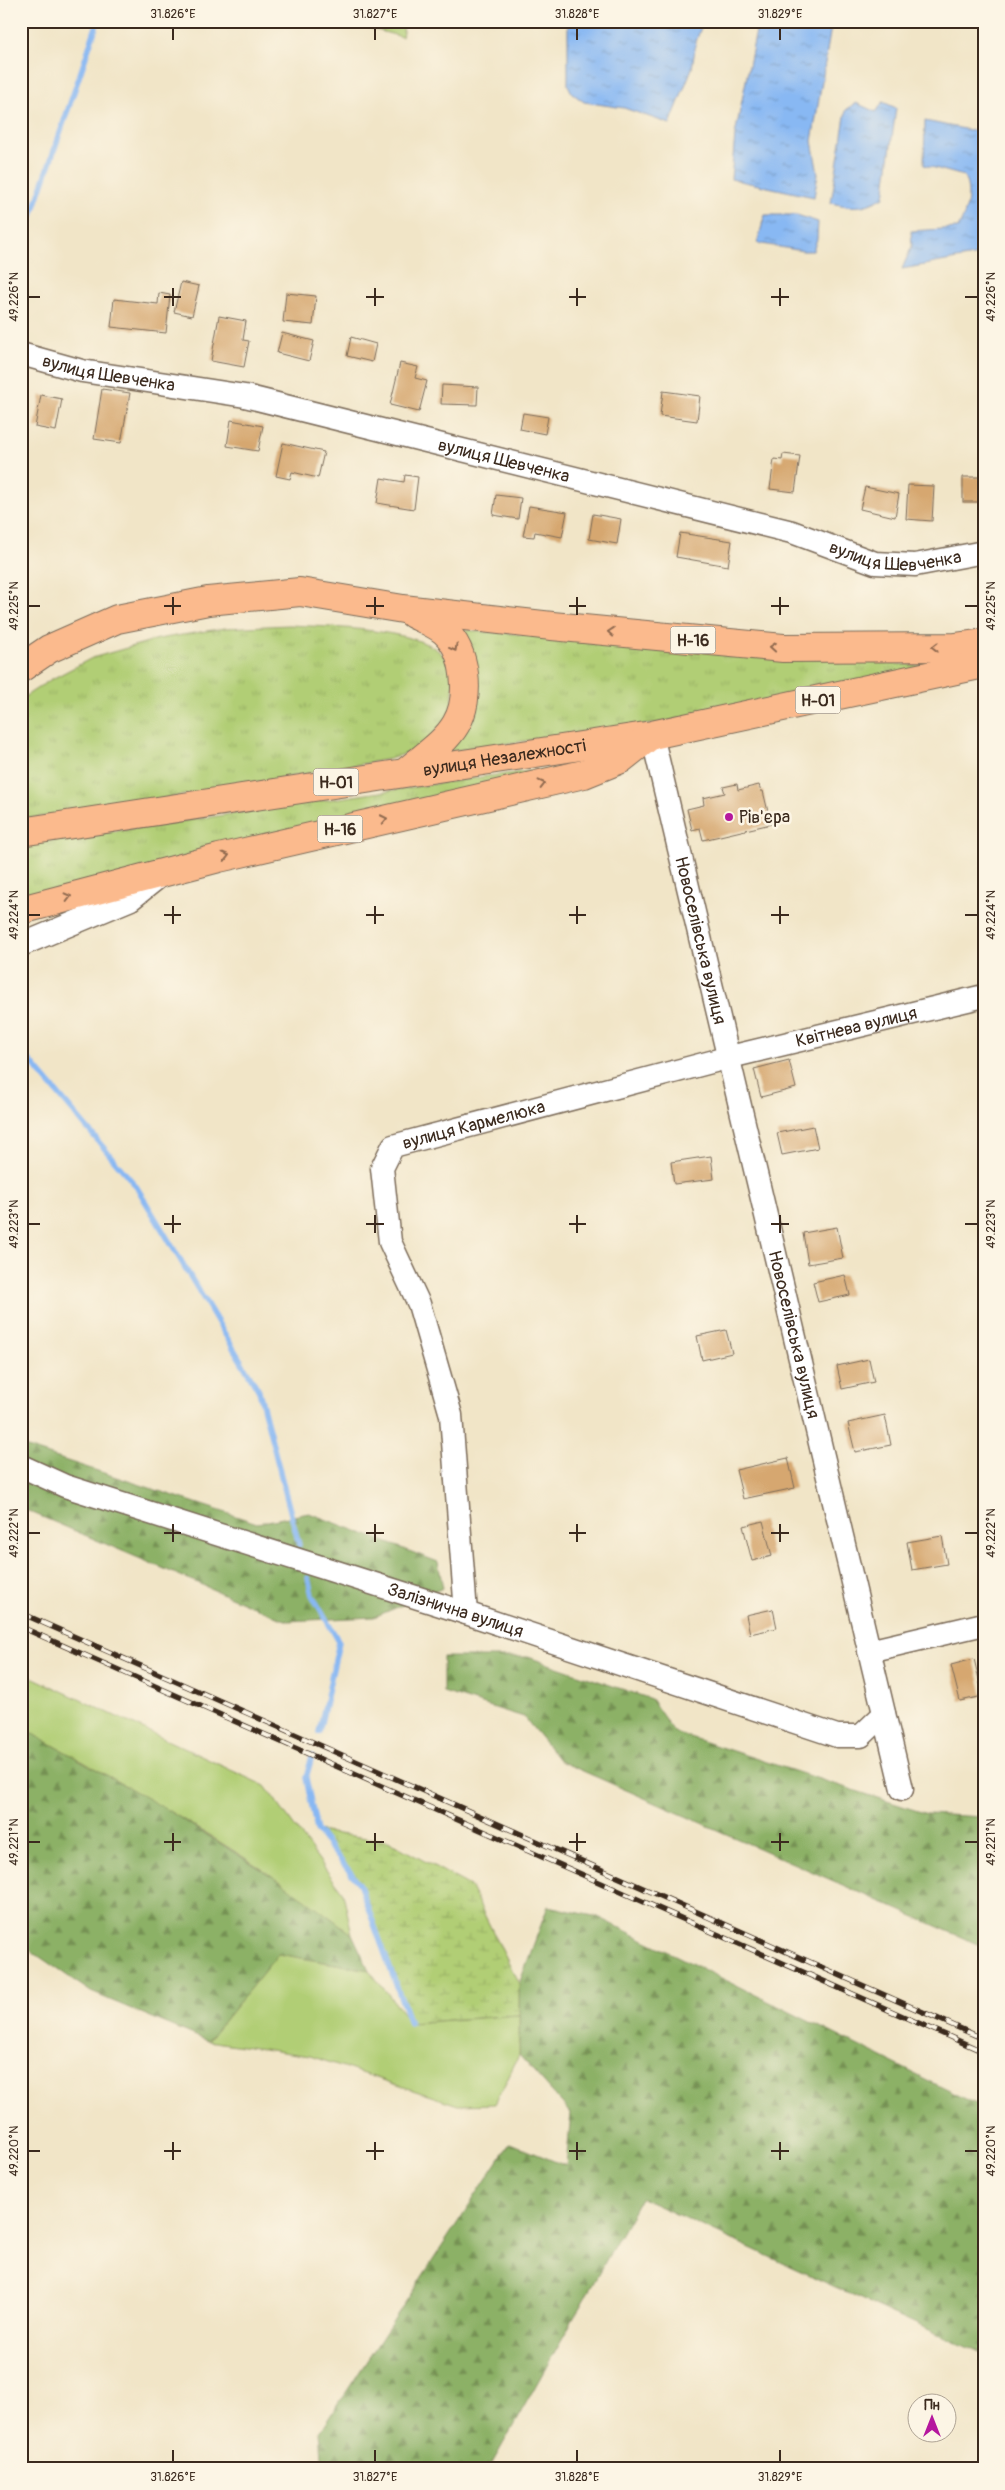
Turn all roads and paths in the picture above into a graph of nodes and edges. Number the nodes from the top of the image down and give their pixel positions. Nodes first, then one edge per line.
1 (21, 354) edge
2 (984, 552) edge
3 (403, 609) junction
4 (984, 643) edge
5 (984, 664) edge
6 (21, 668) edge
7 (652, 735) junction
8 (406, 772) junction
9 (21, 832) edge
10 (166, 872) junction
11 (21, 910) edge
12 (21, 945) edge
13 (984, 996) edge
14 (730, 1057) junction
15 (21, 1466) edge
16 (466, 1613) junction
17 (984, 1624) edge
18 (869, 1651) junction
19 (884, 1714) junction
20 (902, 1789) dead end

1 - 2 street, вулиця Шевченка
4 -> 3 main road, Н-16
3 - 6 main road, Н-16
3 -> 8 main road
5 - 7 main road, вулиця Незалежності / Н-01
7 - 8 main road, вулиця Незалежності / Н-01
10 -> 7 main road, Н-16
7 - 14 street, Новоселівська вулиця
8 - 9 main road, вулиця Незалежності / Н-01
11 -> 10 main road, Н-16
10 - 12 street
13 - 14 street, Квітнева вулиця
14 - 16 street, вулиця Кармелюка
14 - 18 street, Новоселівська вулиця
15 - 16 street, Залізнична вулиця
16 - 19 street, Залізнична вулиця
17 - 18 street
18 - 19 street, Новоселівська вулиця
19 - 20 street, Новоселівська вулиця

